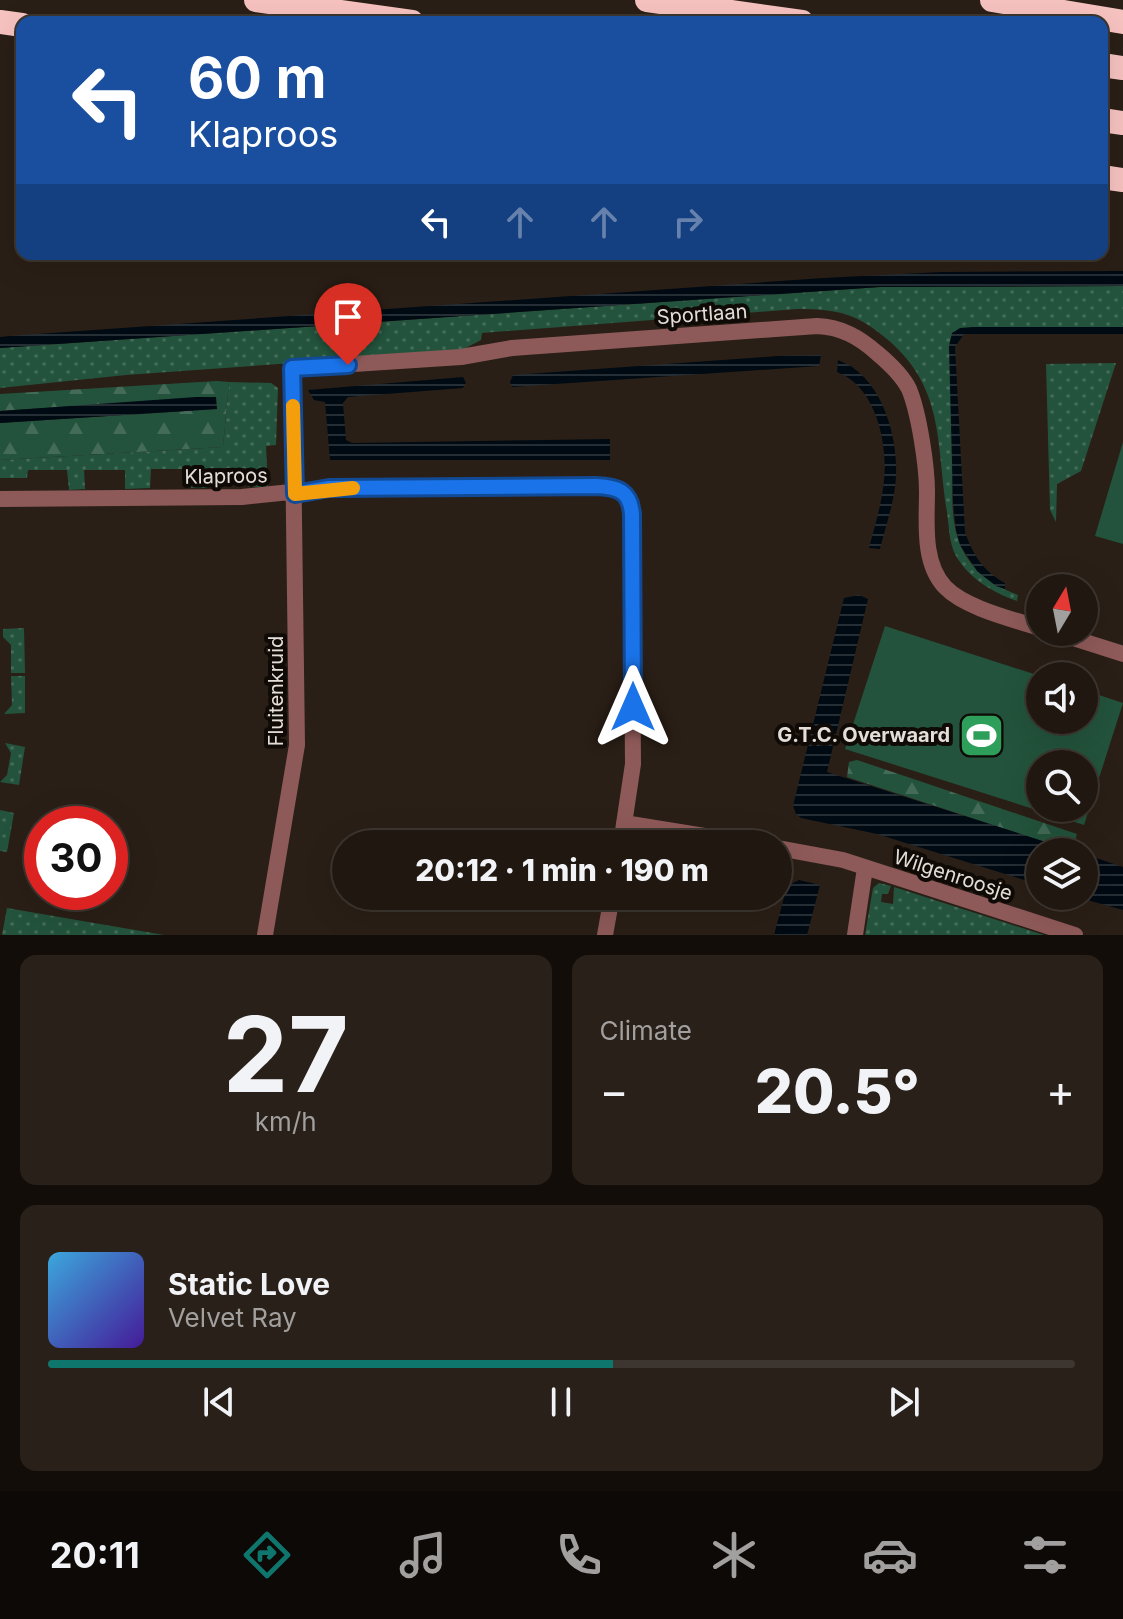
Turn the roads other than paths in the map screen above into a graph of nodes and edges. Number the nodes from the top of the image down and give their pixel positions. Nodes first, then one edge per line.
1 (256, 0) edge
2 (647, 0) edge
3 (992, 0) edge
4 (369, 16) edge
5 (760, 16) edge
6 (1087, 16) edge
7 (295, 494) junction
8 (0, 499) edge
9 (1026, 623) edge
10 (1098, 646) edge
11 (1123, 654) edge
12 (624, 823) junction
13 (623, 830) edge
14 (667, 830) edge
15 (792, 850) edge
16 (865, 868) junction
17 (609, 910) edge
18 (265, 935) edge
19 (605, 935) edge
20 (855, 935) edge
21 (1075, 935) edge

1 - 4 highway
2 - 5 highway
3 - 6 highway
7 - 8 street, Klaproos
7 - 9 street, Sportlaan
7 - 12 street, Klaproos
7 - 18 street, Fluitenkruid
10 - 11 street
12 - 13 street, Klaproos
12 - 14 street
15 - 16 street, Wilgenroosje
16 - 20 street, Wilgenroosje
16 - 21 street, Wilgenroosje
17 - 19 street

